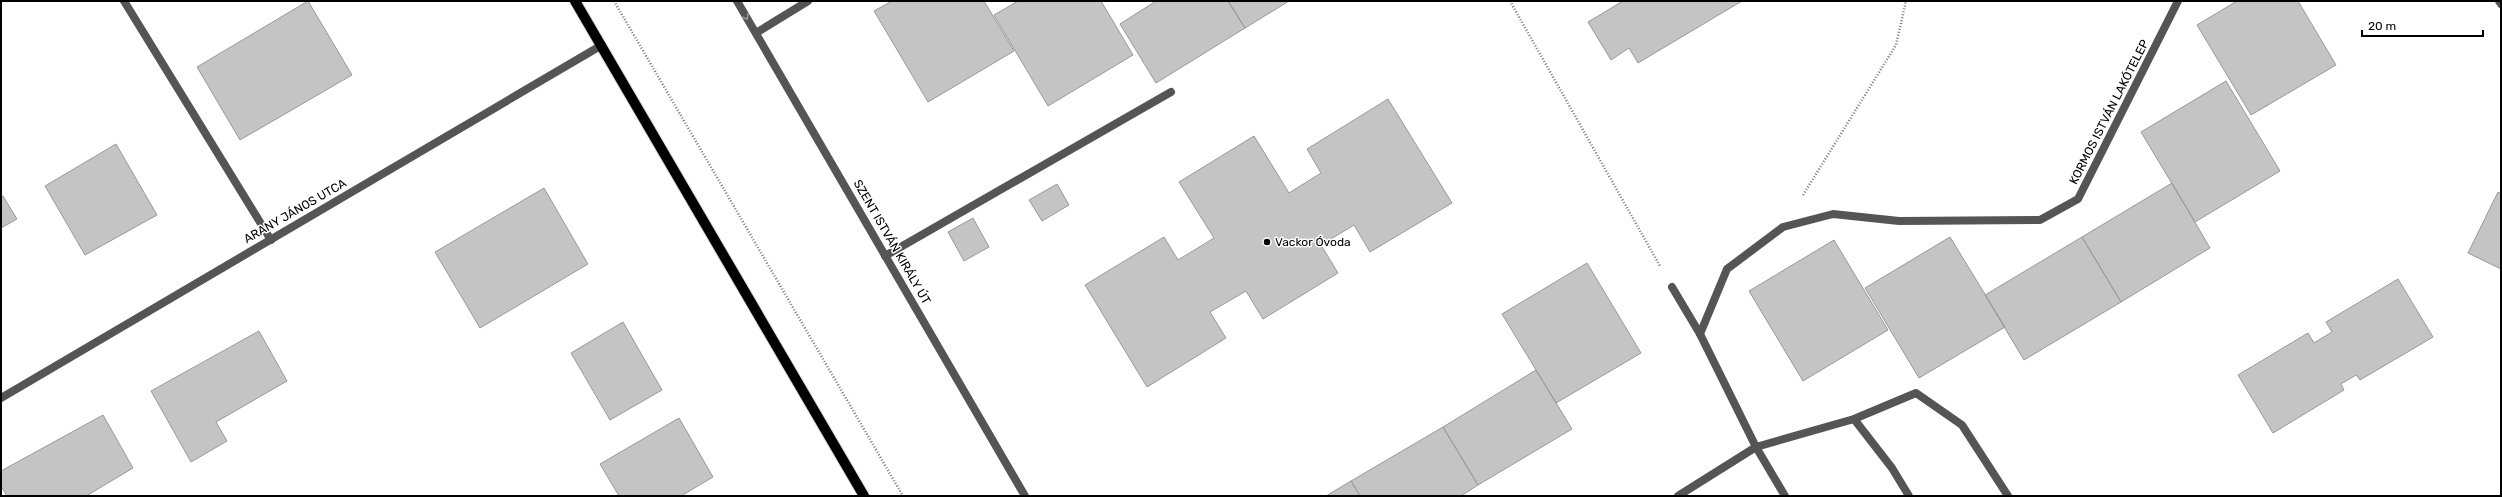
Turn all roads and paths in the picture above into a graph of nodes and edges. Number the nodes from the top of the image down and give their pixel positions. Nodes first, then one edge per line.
1 (124, 1) edge
2 (576, 1) edge
3 (614, 1) edge
4 (737, 1) edge
5 (808, 1) edge
6 (1510, 1) edge
7 (1906, 1) edge
8 (2178, 1) edge
9 (2499, 1) edge
10 (2501, 4) edge
11 (756, 33) junction
12 (602, 45) junction
13 (1171, 92) dead end
14 (1783, 227) junction
15 (271, 240) junction
16 (885, 256) junction
17 (1672, 287) joint
18 (1700, 334) junction
19 (1, 398) edge
20 (1854, 419) junction
21 (1756, 447) junction
22 (864, 496) edge
23 (903, 496) edge
24 (1025, 496) edge
25 (1678, 496) edge
26 (1785, 496) edge
27 (1909, 496) edge
28 (2008, 496) edge

1 - 15 street
2 - 12 main road
3 - 23 path
4 -> 11 street, SZENT ISTVÁN KIRÁLY ÚT
5 - 11 street
6 - 17 path
7 - 14 path
8 - 14 street, KORMOS ISTVÁN LAKÓTELEP
9 - 10 street
11 - 16 street, SZENT ISTVÁN KIRÁLY ÚT
12 - 15 street, ARANY JÁNOS UTCA
12 - 22 main road
13 - 16 street
14 - 18 street, KORMOS ISTVÁN LAKÓTELEP
15 - 19 street, ARANY JÁNOS UTCA
16 - 24 street, SZENT ISTVÁN KIRÁLY ÚT
17 - 18 street
18 - 21 street
20 - 21 street
20 - 27 street
20 - 28 street
21 - 25 street
21 - 26 street

